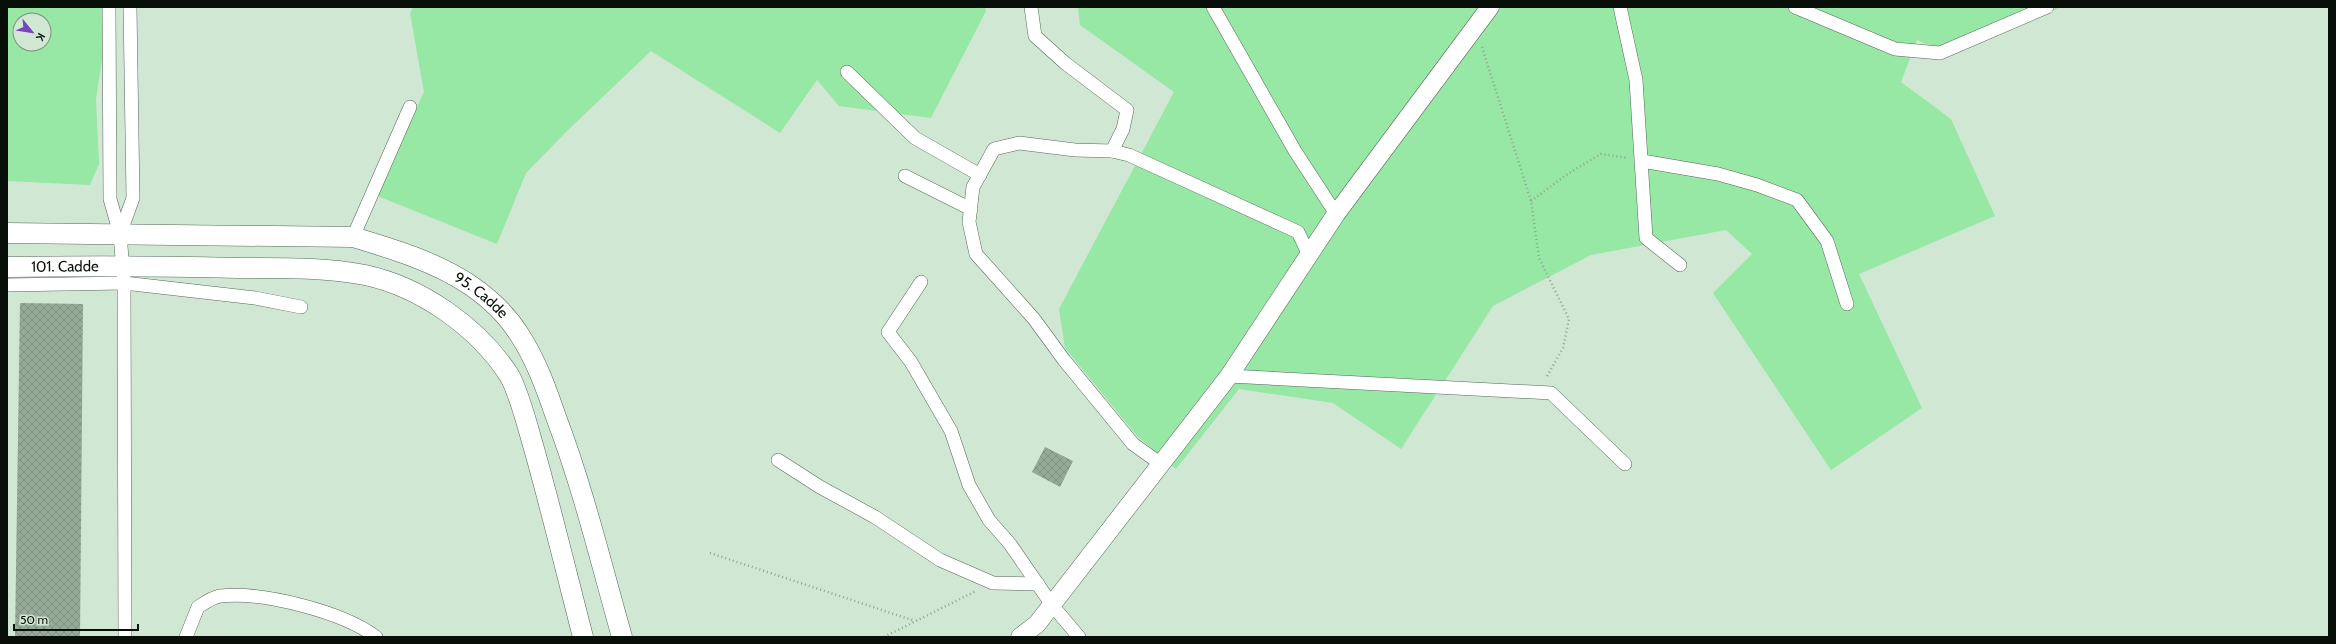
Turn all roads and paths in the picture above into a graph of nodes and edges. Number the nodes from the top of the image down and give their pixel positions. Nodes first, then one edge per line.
1 (109, 7) edge
2 (130, 7) edge
3 (1031, 7) edge
4 (1213, 7) edge
5 (1490, 7) edge
6 (1620, 7) edge
7 (1795, 7) edge
8 (2047, 7) edge
9 (1475, 25) junction
10 (847, 72) dead end
11 (410, 107) dead end
12 (1112, 151) junction
13 (1642, 161) junction
14 (980, 175) junction
15 (905, 176) dead end
16 (1531, 202) junction
17 (971, 208) junction
18 (1336, 214) junction
19 (7, 233) edge
20 (120, 234) junction
21 (353, 237) junction
22 (1309, 255) junction
23 (1680, 265) dead end
24 (7, 267) edge
25 (124, 274) junction
26 (921, 282) dead end
27 (7, 284) edge
28 (1847, 304) dead end
29 (301, 306) dead end
30 (1229, 376) junction
31 (1539, 392) junction
32 (778, 460) dead end
33 (1161, 464) junction
34 (1624, 464) dead end
35 (710, 553) dead end
36 (993, 582) junction
37 (1038, 584) junction
38 (1052, 605) junction
39 (915, 621) junction
40 (125, 637) edge
41 (186, 637) edge
42 (376, 637) edge
43 (582, 637) edge
44 (622, 637) edge
45 (884, 637) edge
46 (1020, 637) edge
47 (1078, 637) edge

1 - 20 street
2 - 20 street
3 - 12 street
4 - 18 street
5 - 9 street
6 - 13 street
7 - 8 street
9 - 16 path
9 - 18 street
10 - 14 street
11 - 21 street
12 - 14 street
12 - 22 street
13 - 16 path
13 - 23 street
13 - 28 street
14 - 17 street
15 - 17 street
16 - 31 path
17 - 33 street
18 - 22 street
19 - 20 main road, 101. Cadde
20 - 21 main road, 95. Cadde
20 - 25 street
21 - 44 main road, 95. Cadde
22 - 30 street
24 - 25 main road, 101. Cadde
25 - 27 street
25 - 29 street
25 - 40 street
25 - 43 main road, 95. Cadde
26 - 37 street
30 - 31 street
30 - 33 street
31 - 34 street
32 - 36 street
33 - 38 street
35 - 39 path
36 - 37 street
36 - 39 path
37 - 38 street
38 - 46 street
38 - 47 street
39 - 45 path
41 - 42 street

